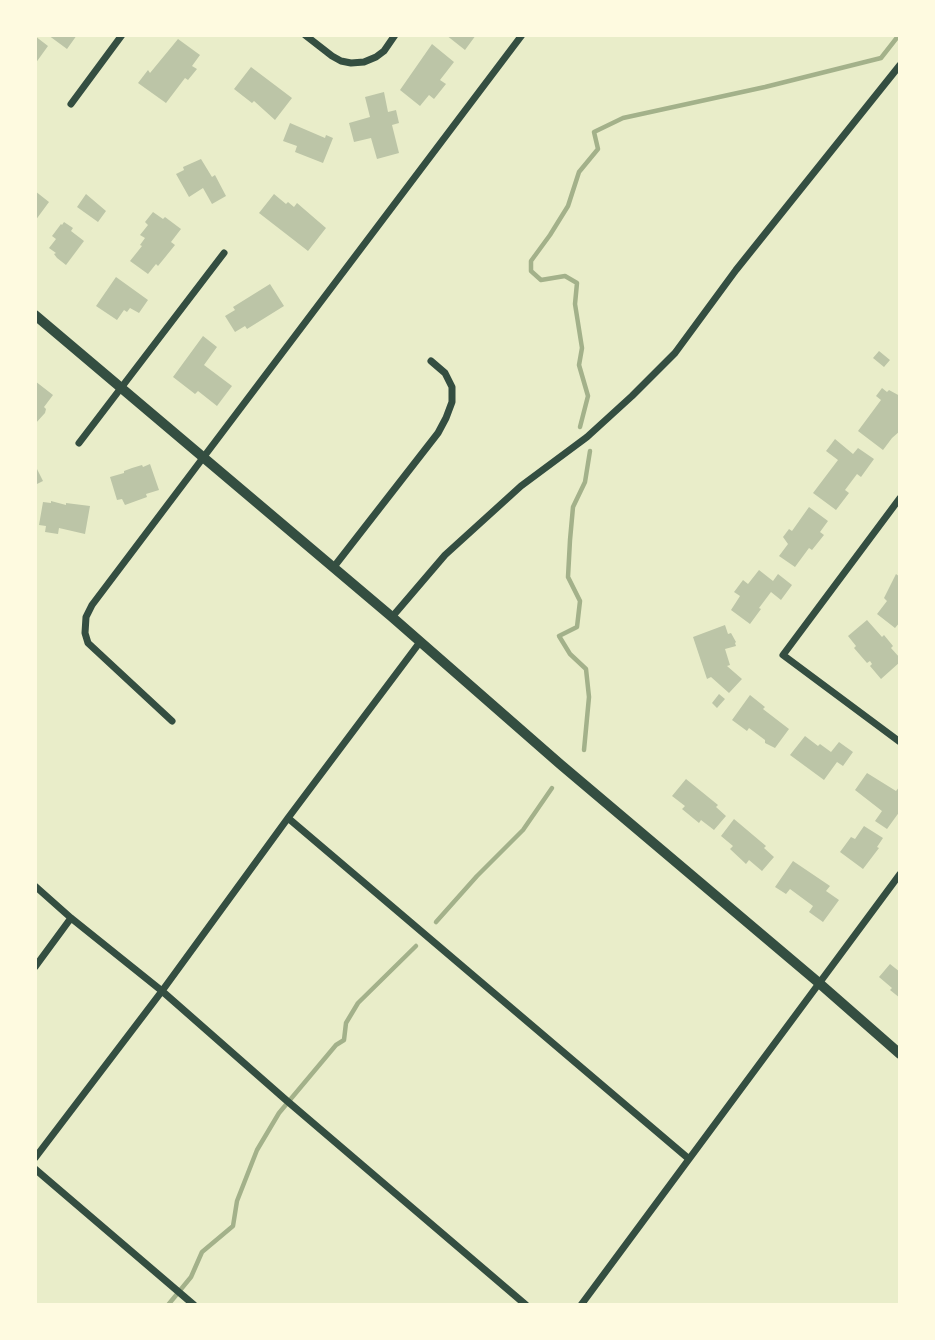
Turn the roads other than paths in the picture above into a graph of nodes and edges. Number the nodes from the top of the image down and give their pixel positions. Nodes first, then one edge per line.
1 (122, 35) edge
2 (305, 35) edge
3 (395, 35) edge
4 (522, 35) edge
5 (900, 65) edge
6 (71, 104) dead end
7 (224, 253) dead end
8 (35, 315) edge
9 (431, 361) dead end
10 (121, 389) junction
11 (79, 443) dead end
12 (204, 459) junction
13 (900, 498) edge
14 (333, 568) junction
15 (392, 617) junction
16 (420, 642) junction
17 (172, 722) dead end
18 (900, 742) edge
19 (288, 818) junction
20 (900, 874) edge
21 (35, 886) edge
22 (71, 918) junction
23 (35, 967) edge
24 (819, 983) junction
25 (162, 991) junction
26 (900, 1054) edge
27 (35, 1158) edge
28 (689, 1159) junction
29 (35, 1168) edge
30 (194, 1305) edge
31 (526, 1305) edge
32 (582, 1305) edge

1 - 6 street
2 - 3 street
4 - 12 street
5 - 15 street
7 - 10 street
8 - 10 main road
9 - 14 street
10 - 11 street
10 - 12 main road
12 - 14 main road
12 - 17 street
13 - 18 street
14 - 15 main road
15 - 16 main road
16 - 19 street
16 - 24 main road
19 - 25 street
19 - 28 street
20 - 24 street
21 - 22 street
22 - 23 street
22 - 25 street
24 - 26 main road
24 - 28 street
25 - 27 street
25 - 31 street
28 - 32 street
29 - 30 street

